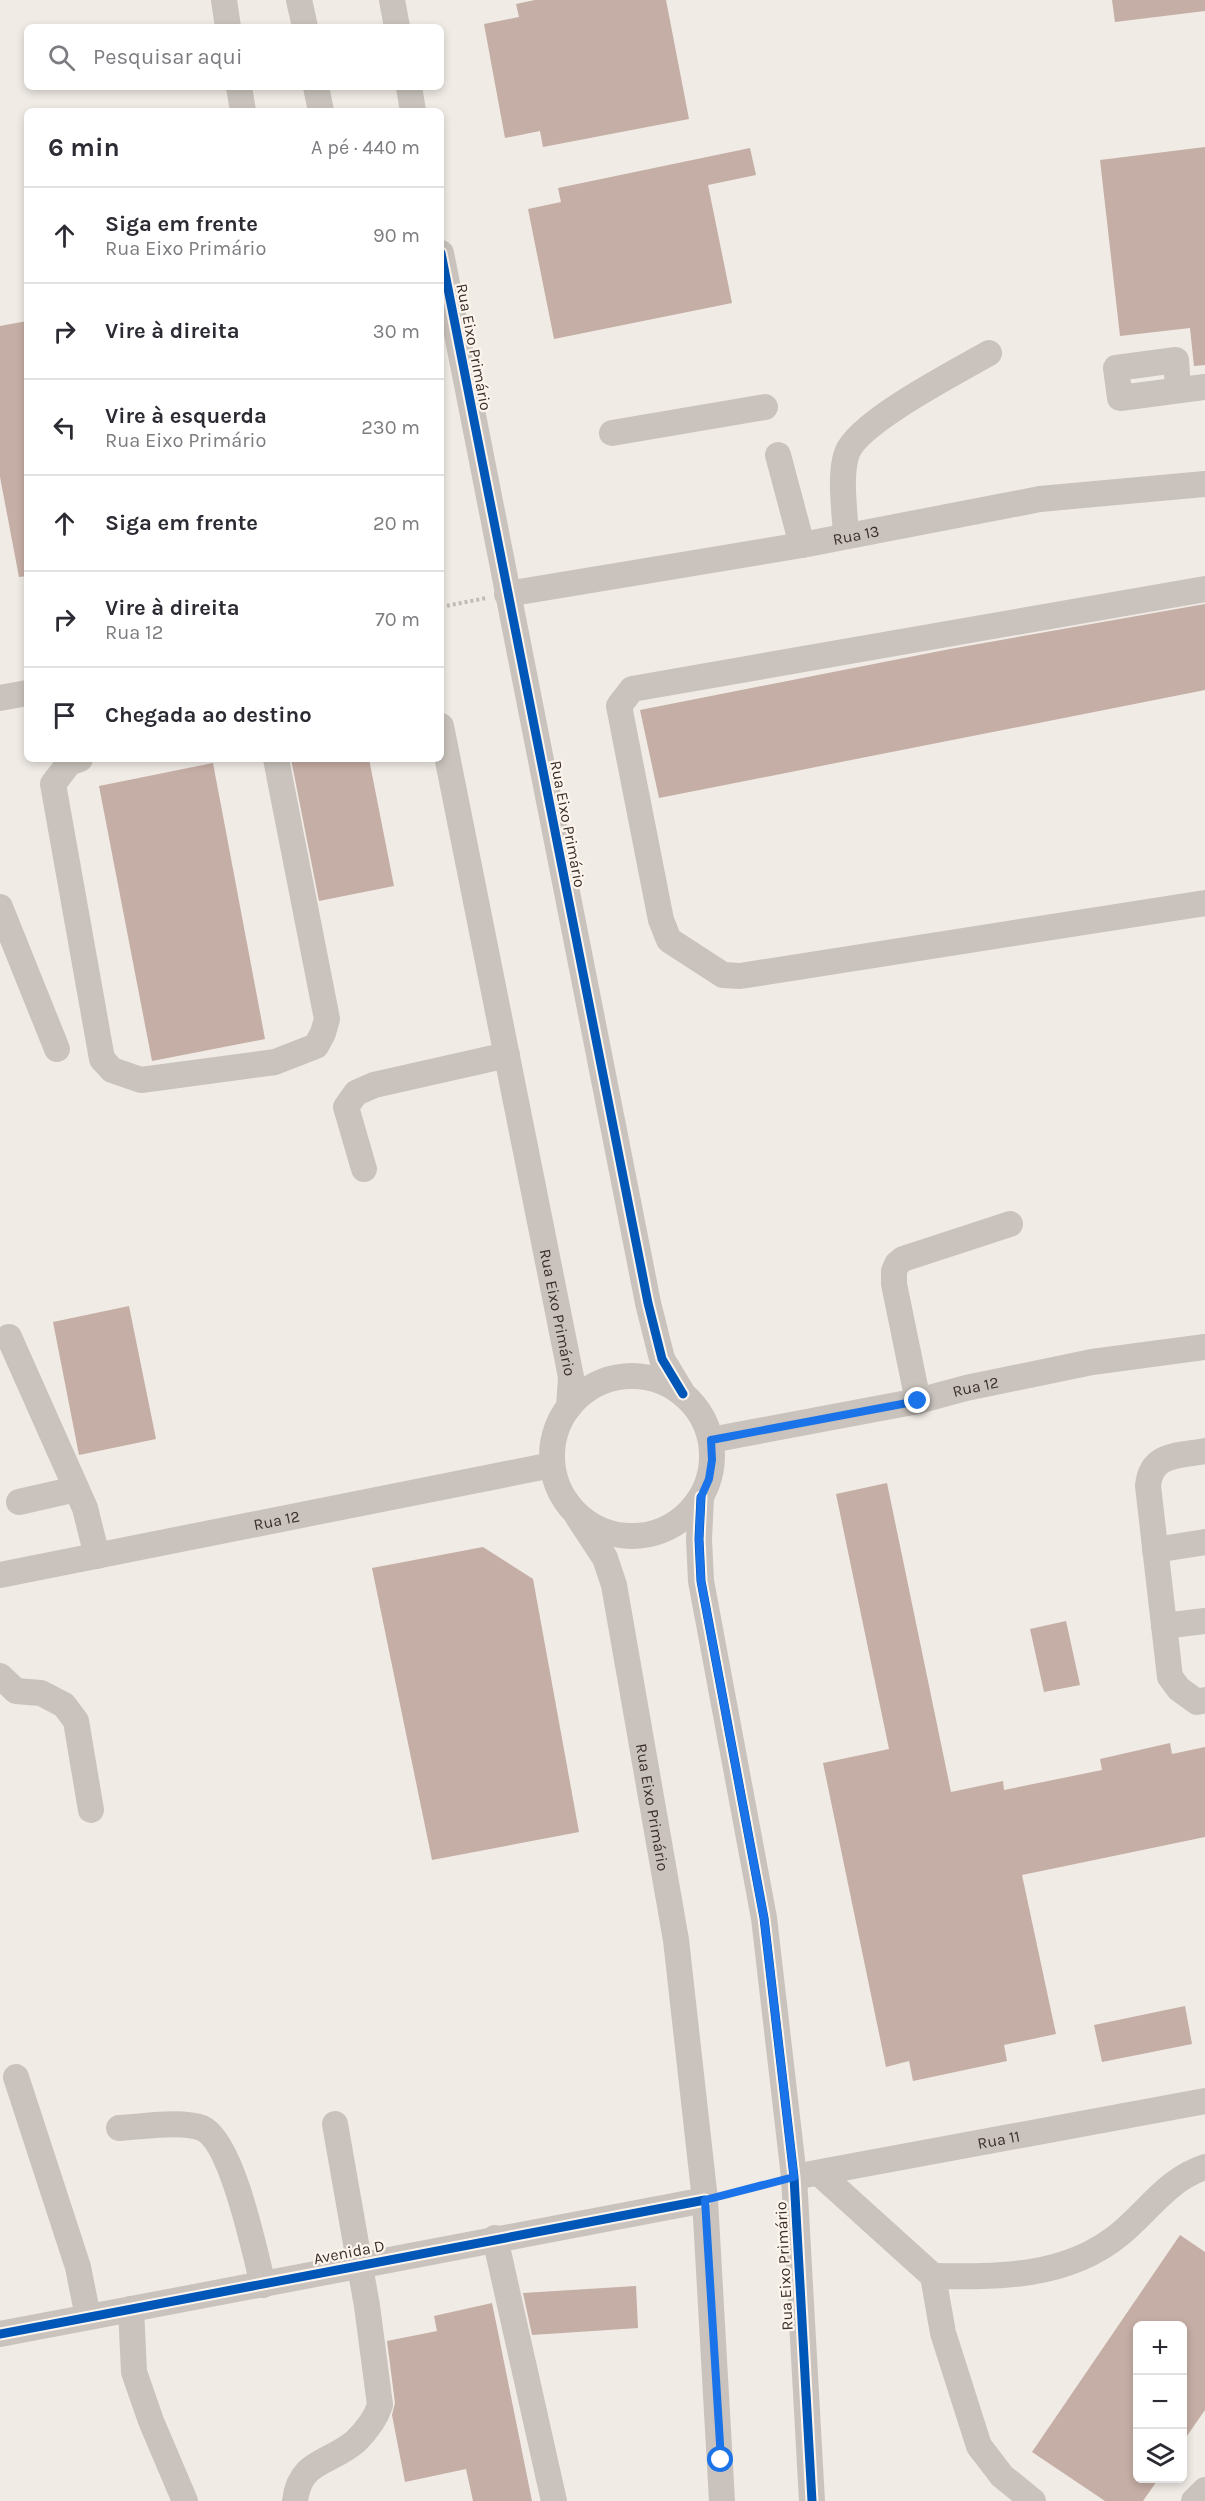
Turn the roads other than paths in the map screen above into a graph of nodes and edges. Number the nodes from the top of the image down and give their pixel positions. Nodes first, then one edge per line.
1 (224, 0) edge
2 (299, 0) edge
3 (392, 0) edge
4 (228, 24) edge
5 (304, 24) edge
6 (396, 24) edge
7 (240, 90) edge
8 (317, 90) edge
9 (410, 90) edge
10 (242, 108) edge
11 (320, 108) edge
12 (412, 108) edge
13 (444, 268) edge
14 (989, 353) dead end
15 (1205, 387) edge
16 (1178, 389) dead end
17 (765, 407) dead end
18 (612, 433) dead end
19 (778, 455) dead end
20 (1205, 484) edge
21 (846, 536) junction
22 (802, 545) junction
23 (1205, 589) edge
24 (507, 594) junction
25 (24, 694) edge
26 (0, 698) edge
27 (444, 741) edge
28 (72, 762) edge
29 (277, 762) edge
30 (1205, 903) edge
31 (0, 907) edge
32 (57, 1049) dead end
33 (507, 1055) junction
34 (364, 1169) dead end
35 (1010, 1224) dead end
36 (9, 1337) dead end
37 (1205, 1347) edge
38 (683, 1394) junction
39 (918, 1401) junction
40 (569, 1407) junction
41 (711, 1440) junction
42 (1205, 1451) edge
43 (552, 1465) junction
44 (76, 1489) junction
45 (701, 1497) junction
46 (19, 1503) dead end
47 (578, 1517) junction
48 (1205, 1542) edge
49 (1155, 1550) junction
50 (97, 1556) junction
51 (0, 1575) edge
52 (1205, 1621) edge
53 (1164, 1626) junction
54 (0, 1677) edge
55 (1205, 1700) edge
56 (91, 1810) dead end
57 (16, 2077) dead end
58 (1205, 2101) edge
59 (335, 2124) dead end
60 (119, 2128) dead end
61 (1205, 2167) edge
62 (819, 2173) junction
63 (794, 2177) junction
64 (705, 2200) junction
65 (495, 2238) junction
66 (360, 2265) junction
67 (933, 2276) junction
68 (263, 2284) junction
69 (131, 2309) junction
70 (88, 2317) junction
71 (0, 2334) edge
72 (1205, 2490) edge
73 (185, 2501) edge
74 (295, 2501) edge
75 (554, 2501) edge
76 (722, 2501) edge
77 (812, 2501) edge
78 (1033, 2501) edge
79 (1194, 2501) edge

1 - 4 street
2 - 5 street
3 - 6 street
7 - 10 street
8 - 11 street
9 - 12 street
13 - 24 street, Rua Eixo Primário
14 - 21 street
15 - 16 street
17 - 18 street
19 - 22 street
20 - 21 street, Rua 13
21 - 22 street, Rua 13
22 - 24 street, Rua 13
23 - 30 street
24 - 38 street, Rua Eixo Primário
25 - 26 street
27 - 33 street, Rua Eixo Primário
28 - 29 street
31 - 32 street
33 - 34 street
33 - 40 street, Rua Eixo Primário
35 - 39 street
36 - 44 street
37 - 39 street, Rua 12
38 - 40 street
38 - 41 street
39 - 41 street, Rua 12
40 - 43 street
41 - 45 street
42 - 49 street
43 - 47 street
43 - 50 street, Rua 12
44 - 46 street
44 - 50 street
45 - 47 street
45 - 63 street, Rua Eixo Primário
47 - 64 street, Rua Eixo Primário
48 - 49 street
49 - 53 street
50 - 51 street, Rua 12
52 - 53 street
53 - 55 street
54 - 56 street
57 - 70 street
58 - 62 street, Rua 11
59 - 66 street
60 - 68 street
61 - 67 street
62 - 63 street, Rua 11
62 - 67 street
63 - 77 street, Rua Eixo Primário
64 - 65 street, Avenida D
64 - 76 street, Rua Eixo Primário
65 - 66 street, Avenida D
65 - 75 street
66 - 68 street, Avenida D
66 - 74 street
67 - 78 street
68 - 69 street, Avenida D
69 - 70 street, Avenida D
69 - 73 street
70 - 71 street, Avenida D
72 - 79 street

